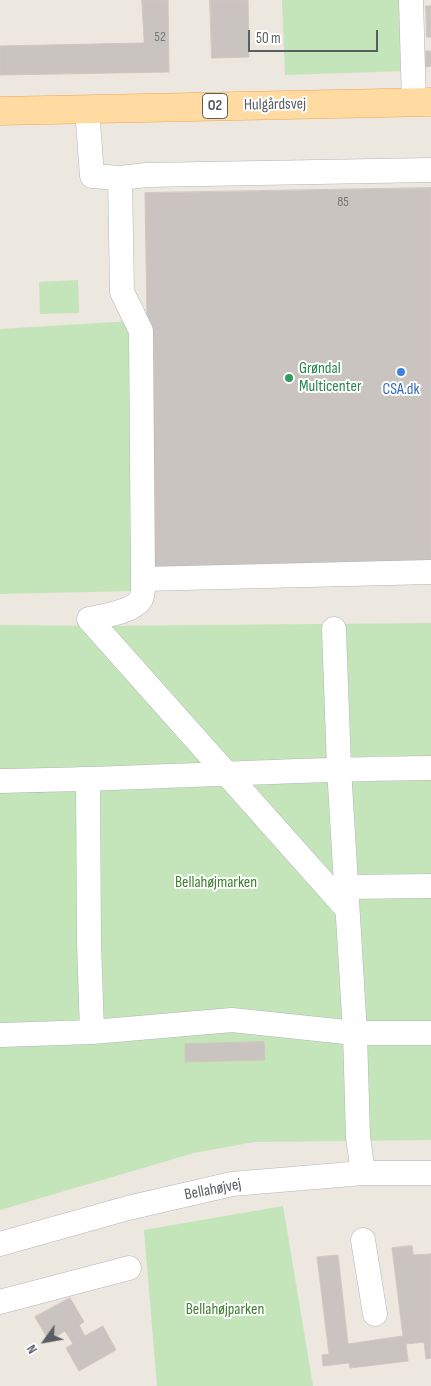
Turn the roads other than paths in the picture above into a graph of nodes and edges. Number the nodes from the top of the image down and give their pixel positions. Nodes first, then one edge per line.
1 (411, 0) edge
2 (422, 102) edge
3 (87, 108) junction
4 (0, 111) edge
5 (431, 170) edge
6 (120, 178) junction
7 (431, 572) edge
8 (143, 579) junction
9 (334, 629) dead end
10 (339, 768) junction
11 (431, 768) edge
12 (228, 775) junction
13 (88, 780) junction
14 (0, 781) edge
15 (431, 886) edge
16 (346, 898) junction
17 (92, 1032) junction
18 (355, 1033) junction
19 (431, 1034) edge
20 (0, 1035) edge
21 (363, 1173) junction
22 (431, 1173) edge
23 (364, 1240) dead end
24 (0, 1244) edge
25 (129, 1268) dead end
26 (0, 1302) edge
27 (375, 1314) dead end

1 - 2 street
2 - 3 main road, Hulgårdsvej / O2
3 - 4 main road, Hulgårdsvej / O2
3 - 6 street
5 - 6 street
6 - 8 street
7 - 8 street
8 - 12 street
9 - 10 street
10 - 11 street
10 - 12 street
10 - 16 street
12 - 13 street
12 - 16 street
13 - 14 street
13 - 17 street
15 - 16 street
16 - 18 street
17 - 18 street
17 - 20 street
18 - 19 street
18 - 21 street
21 - 22 street, Bellahøjvej
21 - 24 street, Bellahøjvej
23 - 27 street
25 - 26 street

